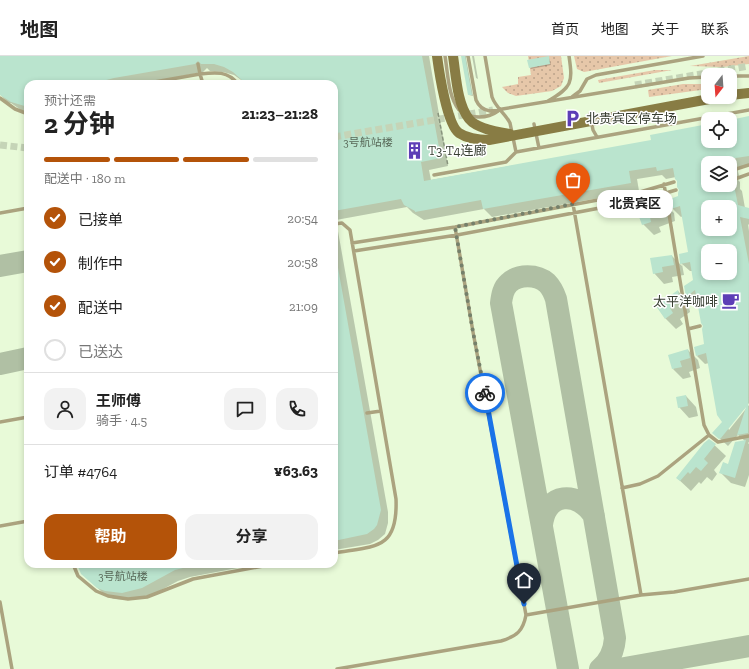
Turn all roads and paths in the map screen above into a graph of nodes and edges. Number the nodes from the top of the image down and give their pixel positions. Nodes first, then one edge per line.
1 (437, 56) edge
2 (445, 56) edge
3 (452, 56) edge
4 (468, 56) edge
5 (485, 56) edge
6 (569, 56) edge
7 (690, 56) edge
8 (703, 56) edge
9 (695, 58) junction
10 (198, 64) dead end
11 (200, 74) junction
12 (737, 76) edge
13 (749, 76) edge
14 (701, 77) edge
15 (166, 80) edge
16 (202, 80) edge
17 (234, 80) edge
18 (749, 93) edge
19 (737, 95) edge
20 (0, 98) edge
21 (571, 98) junction
22 (701, 101) edge
23 (545, 102) junction
24 (499, 110) junction
25 (749, 110) edge
26 (24, 112) edge
27 (590, 114) dead end
28 (534, 124) dead end
29 (517, 135) junction
30 (597, 138) junction
31 (539, 148) junction
32 (516, 152) junction
33 (749, 167) edge
34 (737, 169) edge
35 (749, 174) edge
36 (434, 175) dead end
37 (737, 178) edge
38 (674, 182) dead end
39 (664, 184) junction
40 (676, 190) dead end
41 (665, 193) junction
42 (573, 204) junction
43 (24, 209) edge
44 (574, 212) junction
45 (0, 213) edge
46 (338, 224) edge
47 (455, 227) junction
48 (457, 235) junction
49 (352, 243) junction
50 (354, 251) junction
51 (700, 326) dead end
52 (688, 328) junction
53 (381, 411) junction
54 (367, 413) dead end
55 (24, 418) edge
56 (0, 422) edge
57 (709, 435) junction
58 (749, 436) edge
59 (622, 488) junction
60 (24, 522) edge
61 (0, 526) edge
62 (338, 552) edge
63 (75, 568) edge
64 (252, 568) edge
65 (749, 579) edge
66 (641, 595) junction
67 (0, 602) edge
68 (526, 615) junction
69 (12, 669) edge
70 (337, 669) edge

1 - 29 main road, bridge
2 - 24 lane
3 - 29 main road, bridge
4 - 24 lane
5 - 24 lane
6 - 23 lane
7 - 9 lane
8 - 9 lane
9 - 21 lane
10 - 11 lane
11 - 15 lane
11 - 16 lane
11 - 17 lane
12 - 13 lane
14 - 21 lane
18 - 19 main road
20 - 26 lane
21 - 23 lane
22 - 29 main road, bridge
23 - 24 lane
24 - 32 lane
25 - 30 lane
27 - 30 lane
28 - 31 lane
30 - 31 lane
31 - 32 lane
32 - 36 lane
33 - 34 lane
35 - 37 lane
38 - 39 lane
39 - 41 lane
39 - 42 lane
40 - 41 lane
41 - 44 lane
41 - 52 lane
42 - 44 lane
42 - 47 lane
43 - 45 lane
44 - 48 lane
44 - 59 lane
46 - 49 lane
47 - 48 lane
47 - 49 lane
48 - 50 lane
48 - 68 lane
49 - 50 lane
50 - 53 lane
51 - 52 lane
52 - 57 lane
53 - 54 lane
53 - 62 lane
55 - 56 lane
57 - 58 lane
57 - 59 lane
59 - 66 lane
60 - 61 lane
63 - 64 lane
65 - 66 lane
66 - 68 lane
67 - 69 lane
68 - 70 lane

